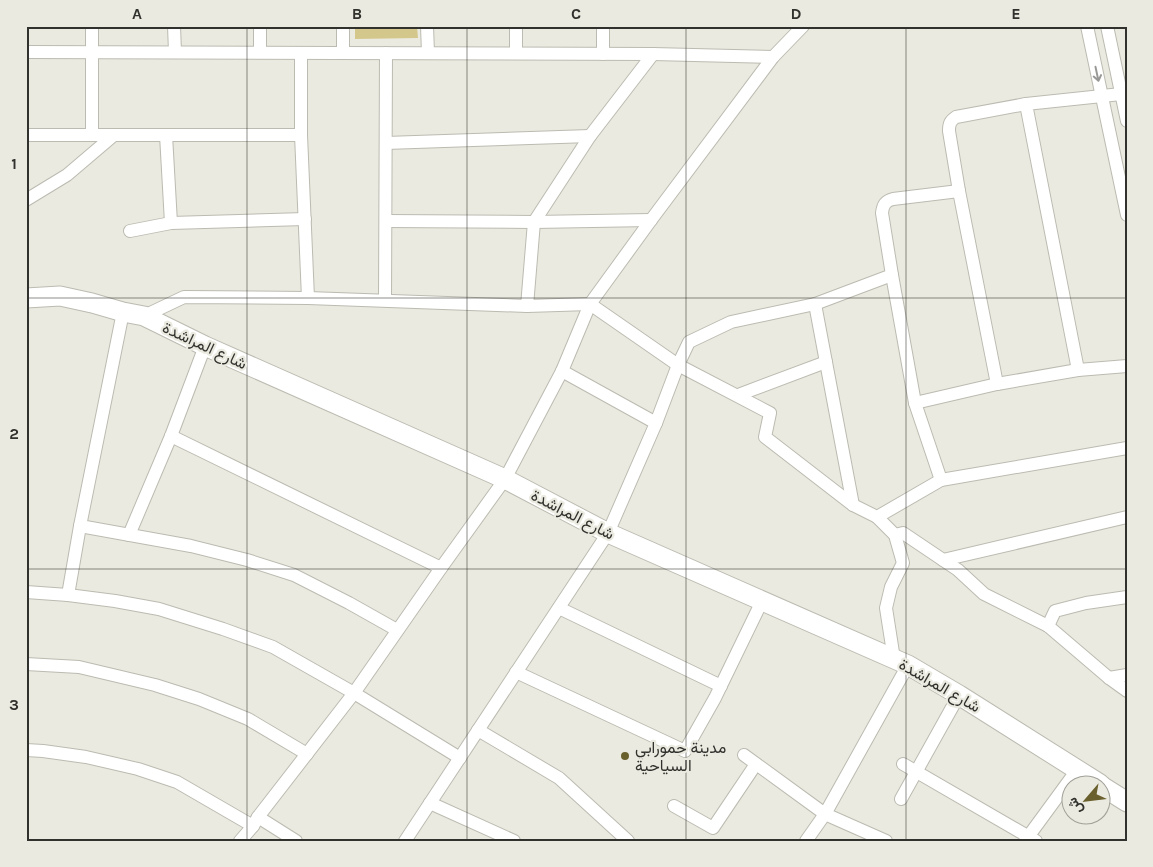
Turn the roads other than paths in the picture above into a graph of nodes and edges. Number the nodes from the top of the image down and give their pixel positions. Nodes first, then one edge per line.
1 (92, 26) edge
2 (174, 26) edge
3 (260, 26) edge
4 (343, 26) edge
5 (428, 26) edge
6 (516, 26) edge
7 (603, 26) edge
8 (803, 26) edge
9 (1087, 26) edge
10 (1107, 26) edge
11 (26, 52) edge
12 (92, 52) junction
13 (175, 52) junction
14 (260, 52) junction
15 (301, 53) junction
16 (342, 53) junction
17 (386, 53) junction
18 (428, 53) junction
19 (516, 53) junction
20 (603, 54) junction
21 (654, 54) junction
22 (774, 57) junction
23 (1121, 94) junction
24 (1102, 96) junction
25 (1026, 104) junction
26 (1127, 121) edge
27 (26, 135) edge
28 (92, 135) junction
29 (114, 135) junction
30 (166, 135) junction
31 (301, 135) junction
32 (590, 136) junction
33 (386, 143) junction
34 (958, 191) junction
35 (26, 200) edge
36 (1127, 215) edge
37 (304, 219) junction
38 (386, 220) junction
39 (651, 220) junction
40 (534, 222) junction
41 (171, 224) junction
42 (130, 232) dead end
43 (892, 275) junction
44 (26, 298) edge
45 (308, 298) junction
46 (385, 300) junction
47 (590, 304) junction
48 (815, 304) junction
49 (527, 306) junction
50 (123, 312) junction
51 (144, 316) junction
52 (205, 346) junction
53 (826, 362) junction
54 (678, 365) junction
55 (1127, 366) edge
56 (1078, 370) junction
57 (562, 371) junction
58 (997, 384) junction
59 (738, 396) junction
60 (915, 403) junction
61 (656, 423) junction
62 (171, 436) junction
63 (1127, 448) edge
64 (505, 479) junction
65 (941, 480) junction
66 (853, 505) junction
67 (877, 517) junction
68 (1127, 517) edge
69 (80, 526) junction
70 (608, 533) junction
71 (129, 535) junction
72 (895, 535) junction
73 (943, 560) junction
74 (441, 568) junction
75 (26, 592) edge
76 (68, 595) junction
77 (1127, 597) edge
78 (762, 601) junction
79 (559, 608) junction
80 (1048, 626) junction
81 (397, 630) junction
82 (901, 662) junction
83 (26, 664) edge
84 (516, 672) junction
85 (1127, 675) edge
86 (1109, 678) junction
87 (721, 686) junction
88 (1127, 691) edge
89 (354, 693) junction
90 (959, 695) junction
91 (478, 730) junction
92 (26, 750) edge
93 (307, 754) junction
94 (744, 755) dead end
95 (460, 758) junction
96 (756, 764) junction
97 (903, 764) dead end
98 (1077, 770) junction
99 (916, 772) junction
100 (1083, 774) edge
101 (1110, 791) edge
102 (901, 799) dead end
103 (1127, 802) edge
104 (430, 803) junction
105 (674, 806) dead end
106 (825, 814) junction
107 (256, 821) junction
108 (1030, 839) edge
109 (240, 841) edge
110 (296, 841) edge
111 (405, 841) edge
112 (514, 841) edge
113 (628, 841) edge
114 (806, 841) edge
115 (886, 841) edge

1 - 12 street
2 - 13 street
3 - 14 street
4 - 16 street
5 - 18 street
6 - 19 street
7 - 20 street
8 - 22 street
9 -> 24 street
10 - 23 street
11 - 12 street
12 - 13 street
12 - 28 street
13 - 14 street
14 - 15 street
15 - 16 street
15 - 31 street
16 - 17 street
17 - 18 street
17 - 33 street
18 - 19 street
19 - 20 street
20 - 21 street
21 - 22 street
21 - 32 street
22 - 39 street
23 - 24 street
23 - 26 street
24 - 25 street
24 - 36 street
25 - 34 street
25 - 56 street
27 - 28 street
28 - 29 street
29 - 30 street
29 - 35 street
30 - 31 street
30 - 41 street
31 - 37 street
32 - 33 street
32 - 40 street
33 - 38 street
34 - 43 street
34 - 58 street
37 - 41 street
37 - 45 street
38 - 40 street
38 - 46 street
39 - 40 street
39 - 47 street
40 - 49 street
41 - 42 street
43 - 48 street
43 - 60 street
44 - 50 street, شارع المراشدة
45 - 46 street
45 - 51 street
46 - 49 street
47 - 49 street
47 - 54 street
47 - 57 street
48 - 53 street
48 - 54 street
50 - 51 street, شارع المراشدة
50 - 69 street
51 - 52 street, شارع المراشدة
52 - 62 street
52 - 64 street, شارع المراشدة
53 - 59 street
53 - 66 street
54 - 59 street
54 - 61 street
55 - 56 street
56 - 58 street
57 - 61 street
57 - 64 street
58 - 60 street
59 - 66 street
60 - 65 street
61 - 70 street
62 - 71 street
62 - 74 street
63 - 65 street
64 - 70 street, شارع المراشدة
64 - 74 street
65 - 67 street
66 - 67 street
67 - 72 street
68 - 73 street
69 - 71 street
69 - 76 street
70 - 78 street, شارع المراشدة
70 - 79 street
71 - 81 street
72 - 73 street
72 - 82 street
73 - 80 street
74 - 81 street
75 - 76 street
76 - 89 street
77 - 80 street
78 - 82 street, شارع المراشدة
78 - 87 street
79 - 84 street
79 - 87 street
80 - 86 street
81 - 89 street
82 - 90 street, شارع المراشدة
82 - 106 street
83 - 93 street
84 - 87 street
84 - 91 street
85 - 86 street
86 - 88 street
89 - 93 street
89 - 95 street
90 - 98 street, شارع المراشدة
90 - 99 street
91 - 95 street
91 - 113 street
92 - 107 street
93 - 107 street
94 - 96 street
95 - 104 street
96 - 105 street
96 - 106 street
97 - 99 street
98 - 100 street, شارع المراشدة
98 - 108 street
99 - 102 street
99 - 108 street
101 - 103 street, شارع المراشدة
104 - 111 street
104 - 112 street
106 - 114 street
106 - 115 street
107 - 109 street
107 - 110 street

